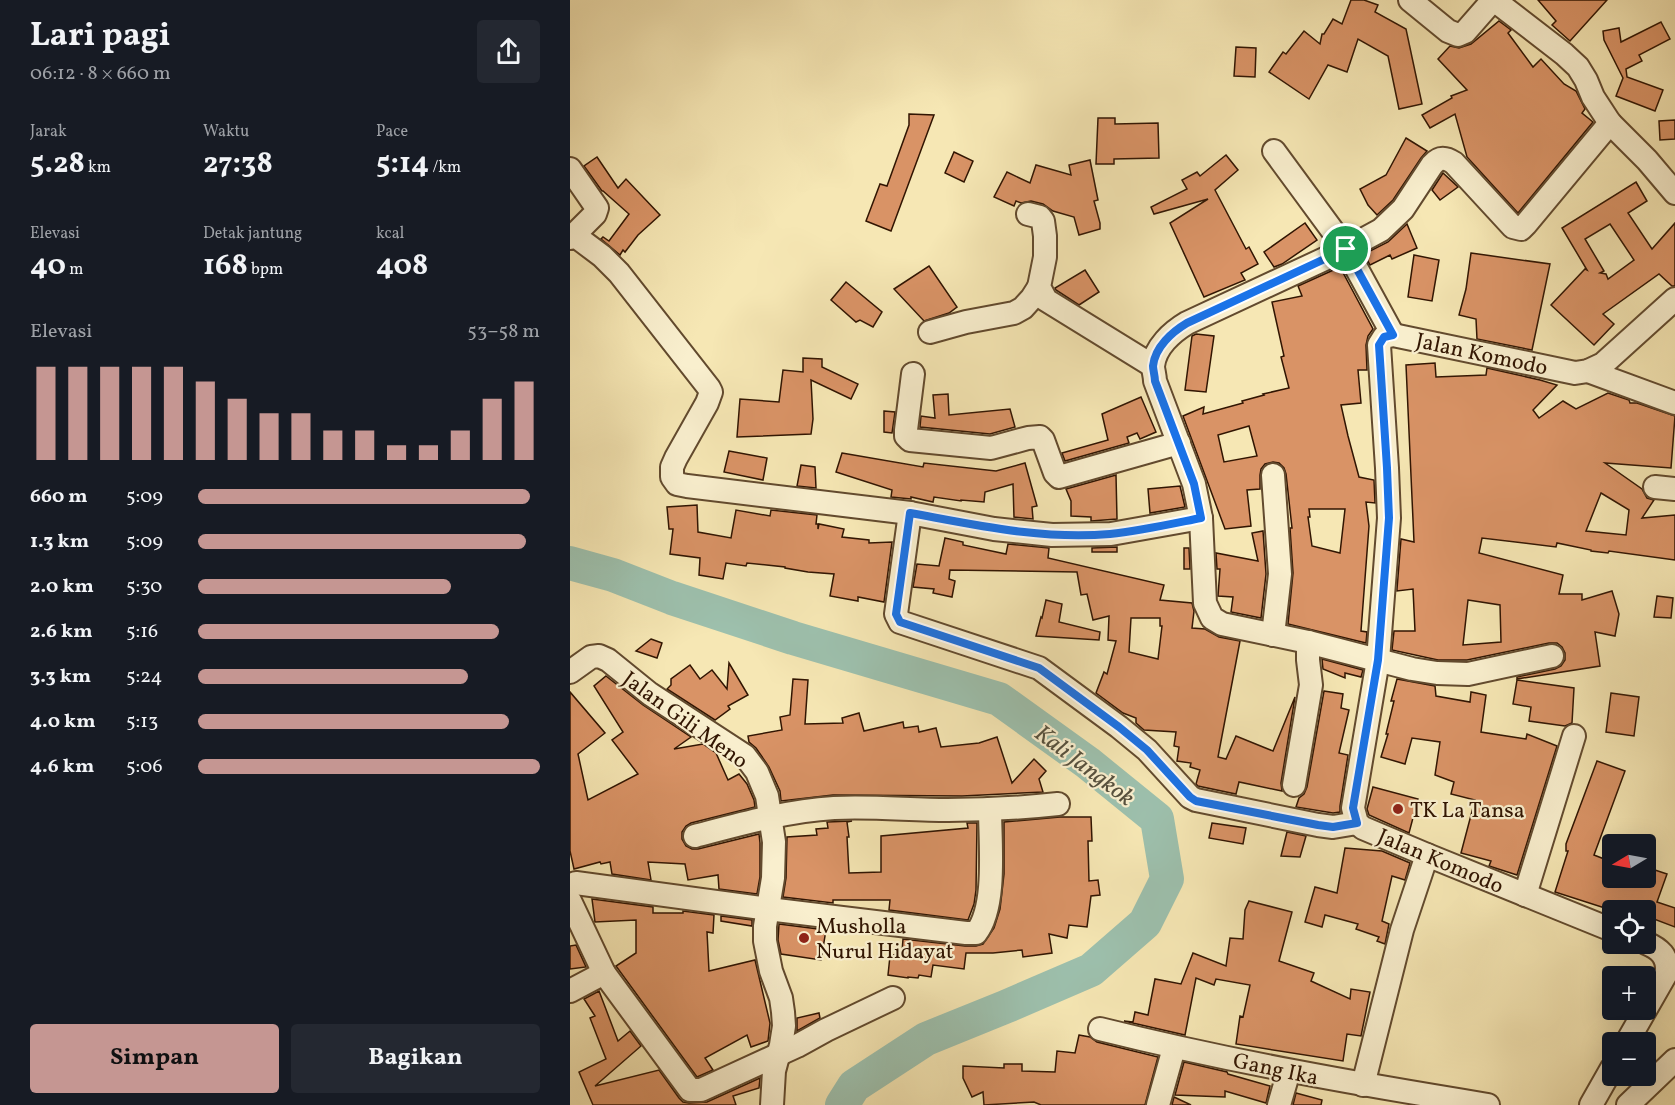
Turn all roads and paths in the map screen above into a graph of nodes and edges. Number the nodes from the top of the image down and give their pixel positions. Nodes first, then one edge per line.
1 (1410, 0) edge
2 (1485, 4) edge
3 (1610, 123) junction
4 (1274, 151) dead end
5 (570, 169) edge
6 (1675, 193) edge
7 (1028, 214) dead end
8 (572, 237) edge
9 (1346, 249) junction
10 (1039, 287) junction
11 (1675, 299) edge
12 (930, 332) dead end
13 (1393, 335) junction
14 (1153, 366) junction
15 (1588, 371) junction
16 (913, 374) dead end
17 (1675, 403) edge
18 (1179, 443) junction
19 (1273, 475) dead end
20 (910, 513) junction
21 (1201, 518) junction
22 (1273, 635) junction
23 (1308, 642) junction
24 (1552, 656) dead end
25 (1378, 660) junction
26 (570, 672) edge
27 (1574, 736) dead end
28 (1294, 785) dead end
29 (1058, 804) dead end
30 (990, 809) junction
31 (770, 817) junction
32 (1357, 823) junction
33 (695, 836) dead end
34 (1427, 855) junction
35 (570, 885) edge
36 (1525, 895) junction
37 (570, 901) edge
38 (768, 909) junction
39 (1602, 926) edge
40 (1656, 948) edge
41 (604, 973) junction
42 (570, 991) edge
43 (893, 998) dead end
44 (1100, 1029) dead end
45 (1633, 1032) edge
46 (1174, 1048) junction
47 (777, 1055) junction
48 (1675, 1060) edge
49 (1289, 1071) junction
50 (1363, 1085) junction
51 (1602, 1086) edge
52 (772, 1105) edge
53 (1158, 1105) edge
54 (1279, 1105) edge
55 (1488, 1105) edge
56 (1591, 1105) edge
57 (1628, 1105) edge

1 - 2 street
2 - 3 street
3 - 6 street
3 - 9 street
4 - 9 street
5 - 8 street
7 - 10 street
8 - 20 street
9 - 13 street
9 - 14 street
10 - 12 street
10 - 14 street
11 - 15 street
13 - 15 street, Jalan Komodo
13 - 25 street, Jalan Komodo
14 - 18 street
15 - 17 street, Jalan Komodo
16 - 18 street
18 - 21 street
19 - 22 street
20 - 21 street
20 - 32 street
21 - 22 street
22 - 23 street
23 - 25 street
23 - 28 street
24 - 25 street
25 - 32 street, Jalan Komodo
26 - 31 street, Jalan Gili Meno
27 - 36 street
29 - 30 street
30 - 31 street
30 - 38 street
31 - 33 street
31 - 38 street, Jalan Gili Meno
32 - 34 street, Jalan Komodo
34 - 36 street, Jalan Komodo
34 - 50 street
35 - 38 street
36 - 39 street, Jalan Komodo
37 - 41 street
38 - 47 street, Jalan Gili Meno
40 - 45 street
41 - 42 street
41 - 47 street
43 - 47 street
44 - 46 street, Gang Ika
46 - 49 street, Gang Ika
46 - 53 street
47 - 52 street, Jalan Gili Meno
48 - 57 street
49 - 50 street, Gang Ika
49 - 54 street
50 - 55 street, Gang Ika
51 - 56 street

